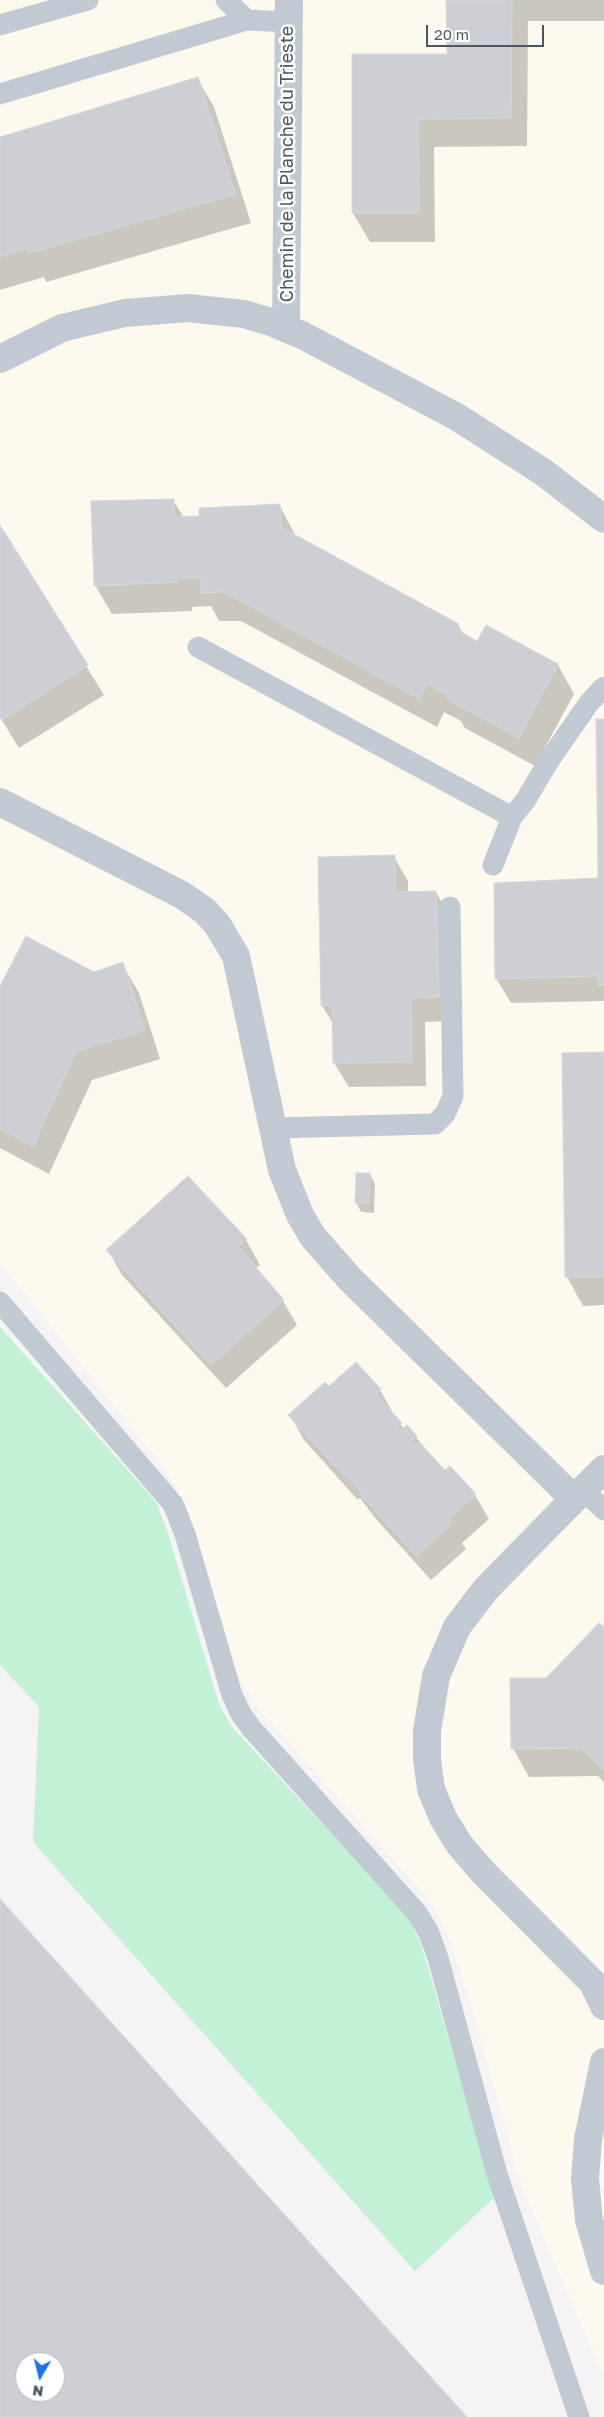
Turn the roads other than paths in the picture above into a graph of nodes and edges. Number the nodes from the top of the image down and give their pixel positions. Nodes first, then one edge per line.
1 (88, 0) edge
2 (226, 0) edge
3 (288, 11) edge
4 (247, 20) junction
5 (0, 25) edge
6 (0, 94) edge
7 (286, 328) junction
8 (0, 359) edge
9 (604, 519) edge
10 (198, 647) dead end
11 (604, 687) edge
12 (0, 802) edge
13 (512, 817) junction
14 (493, 865) dead end
15 (450, 907) dead end
16 (273, 1128) junction
17 (0, 1302) edge
18 (604, 1469) edge
19 (578, 1495) junction
20 (604, 1510) edge
21 (604, 2006) edge
22 (604, 2062) edge
23 (604, 2271) edge
24 (579, 2417) edge

1 - 5 lane
2 - 4 lane
3 - 4 lane
3 - 7 street, Chemin de la Planche du Trieste
4 - 6 lane
7 - 8 street
7 - 9 street
10 - 13 lane
11 - 13 lane
12 - 16 street
13 - 14 lane
15 - 16 lane
16 - 19 street
17 - 24 lane
18 - 19 street
19 - 20 lane
19 - 21 street
22 - 23 street

